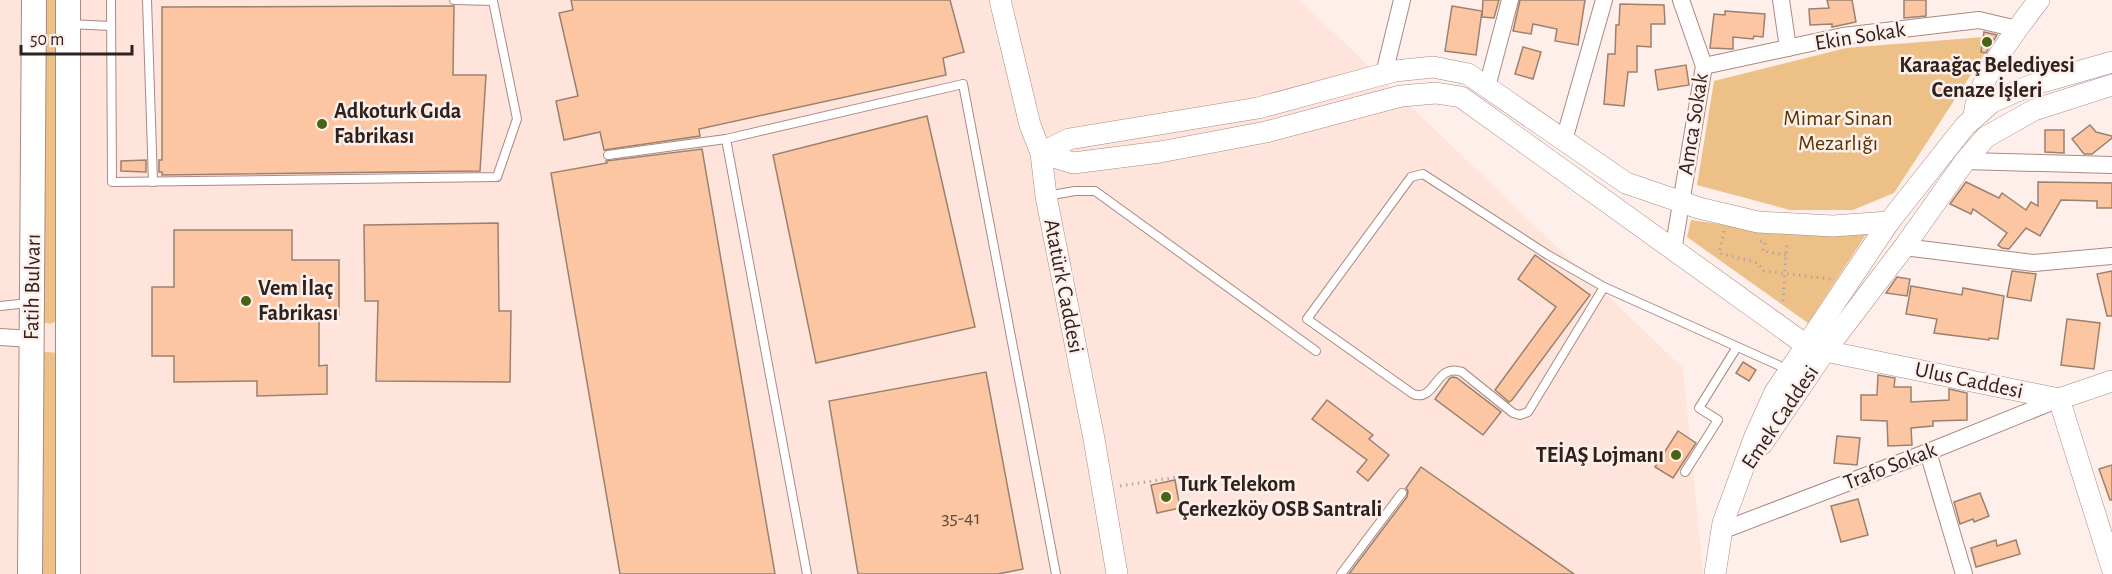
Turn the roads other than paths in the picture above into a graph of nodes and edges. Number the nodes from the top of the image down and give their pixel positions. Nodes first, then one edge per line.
1 (34, 0) edge
2 (68, 0) edge
3 (111, 0) edge
4 (147, 0) edge
5 (454, 0) edge
6 (1000, 0) edge
7 (1402, 0) edge
8 (1510, 0) edge
9 (1604, 0) edge
10 (1681, 0) edge
11 (1780, 0) edge
12 (2039, 0) edge
13 (68, 24) junction
14 (111, 26) junction
15 (2017, 28) junction
16 (1788, 48) junction
17 (2112, 62) edge
18 (1704, 66) junction
19 (1384, 74) junction
20 (2112, 85) edge
21 (1487, 87) junction
22 (1973, 117) junction
23 (1986, 137) junction
24 (726, 140) junction
25 (1564, 140) junction
26 (1041, 153) junction
27 (608, 155) dead end
28 (1965, 161) junction
29 (2112, 165) edge
30 (153, 182) junction
31 (1046, 196) junction
32 (1680, 202) junction
33 (1889, 222) junction
34 (1904, 247) junction
35 (1673, 251) junction
36 (2112, 256) edge
37 (1604, 287) junction
38 (32, 302) junction
39 (0, 306) edge
40 (0, 337) edge
41 (32, 339) junction
42 (1737, 346) junction
43 (1815, 348) junction
44 (1316, 351) dead end
45 (1788, 372) junction
46 (2112, 381) edge
47 (2059, 399) junction
48 (1928, 452) junction
49 (1685, 472) dead end
50 (1737, 482) junction
51 (1402, 493) dead end
52 (1720, 531) junction
53 (2112, 568) edge
54 (30, 574) edge
55 (68, 574) edge
56 (807, 574) edge
57 (1056, 574) edge
58 (1117, 574) edge
59 (1341, 574) edge
60 (1714, 574) edge
61 (1964, 574) edge

1 - 38 main road, Fatih Bulvarı
2 - 13 main road, Fatih Bulvarı
3 - 14 lane
4 - 30 lane
5 - 30 lane
6 - 26 street, Atatürk Caddesi
7 - 19 street
8 - 21 street
9 - 25 street
10 - 18 street, Amca Sokak
11 - 16 street
12 - 15 street
13 - 14 lane
13 - 55 main road, Fatih Bulvarı
14 - 30 lane
15 - 16 street, Ekin Sokak
15 - 22 street
16 - 18 street, Ekin Sokak
17 - 22 street, Emek Caddesi
18 - 32 street, Amca Sokak
19 - 21 street
19 - 26 street
20 - 23 street, Emek Caddesi
21 - 25 street
22 - 23 street
22 - 33 street, Emek Caddesi
23 - 28 street, Emek Caddesi
24 - 27 lane
24 - 56 lane
24 - 57 lane
25 - 32 street
26 - 31 street, Atatürk Caddesi
26 - 35 street
28 - 29 street
28 - 34 street, Emek Caddesi
31 - 44 lane
31 - 58 street, Atatürk Caddesi
32 - 33 street
32 - 35 street, Amca Sokak
33 - 43 street, Emek Caddesi
34 - 36 street
34 - 43 street, Emek Caddesi
35 - 43 street
37 - 37 lane
37 - 42 lane
38 - 39 lane
38 - 41 main road, Fatih Bulvarı
40 - 41 street
41 - 54 main road, Fatih Bulvarı
42 - 45 lane
42 - 49 lane
43 - 45 street, Emek Caddesi
43 - 47 street, Ulus Caddesi
43 - 50 street, Emek Caddesi
45 - 50 street, Emek Caddesi
46 - 47 street
47 - 48 street, Trafo Sokak
47 - 53 street
48 - 52 street, Trafo Sokak
48 - 61 street
50 - 52 street
51 - 59 lane
52 - 60 street

